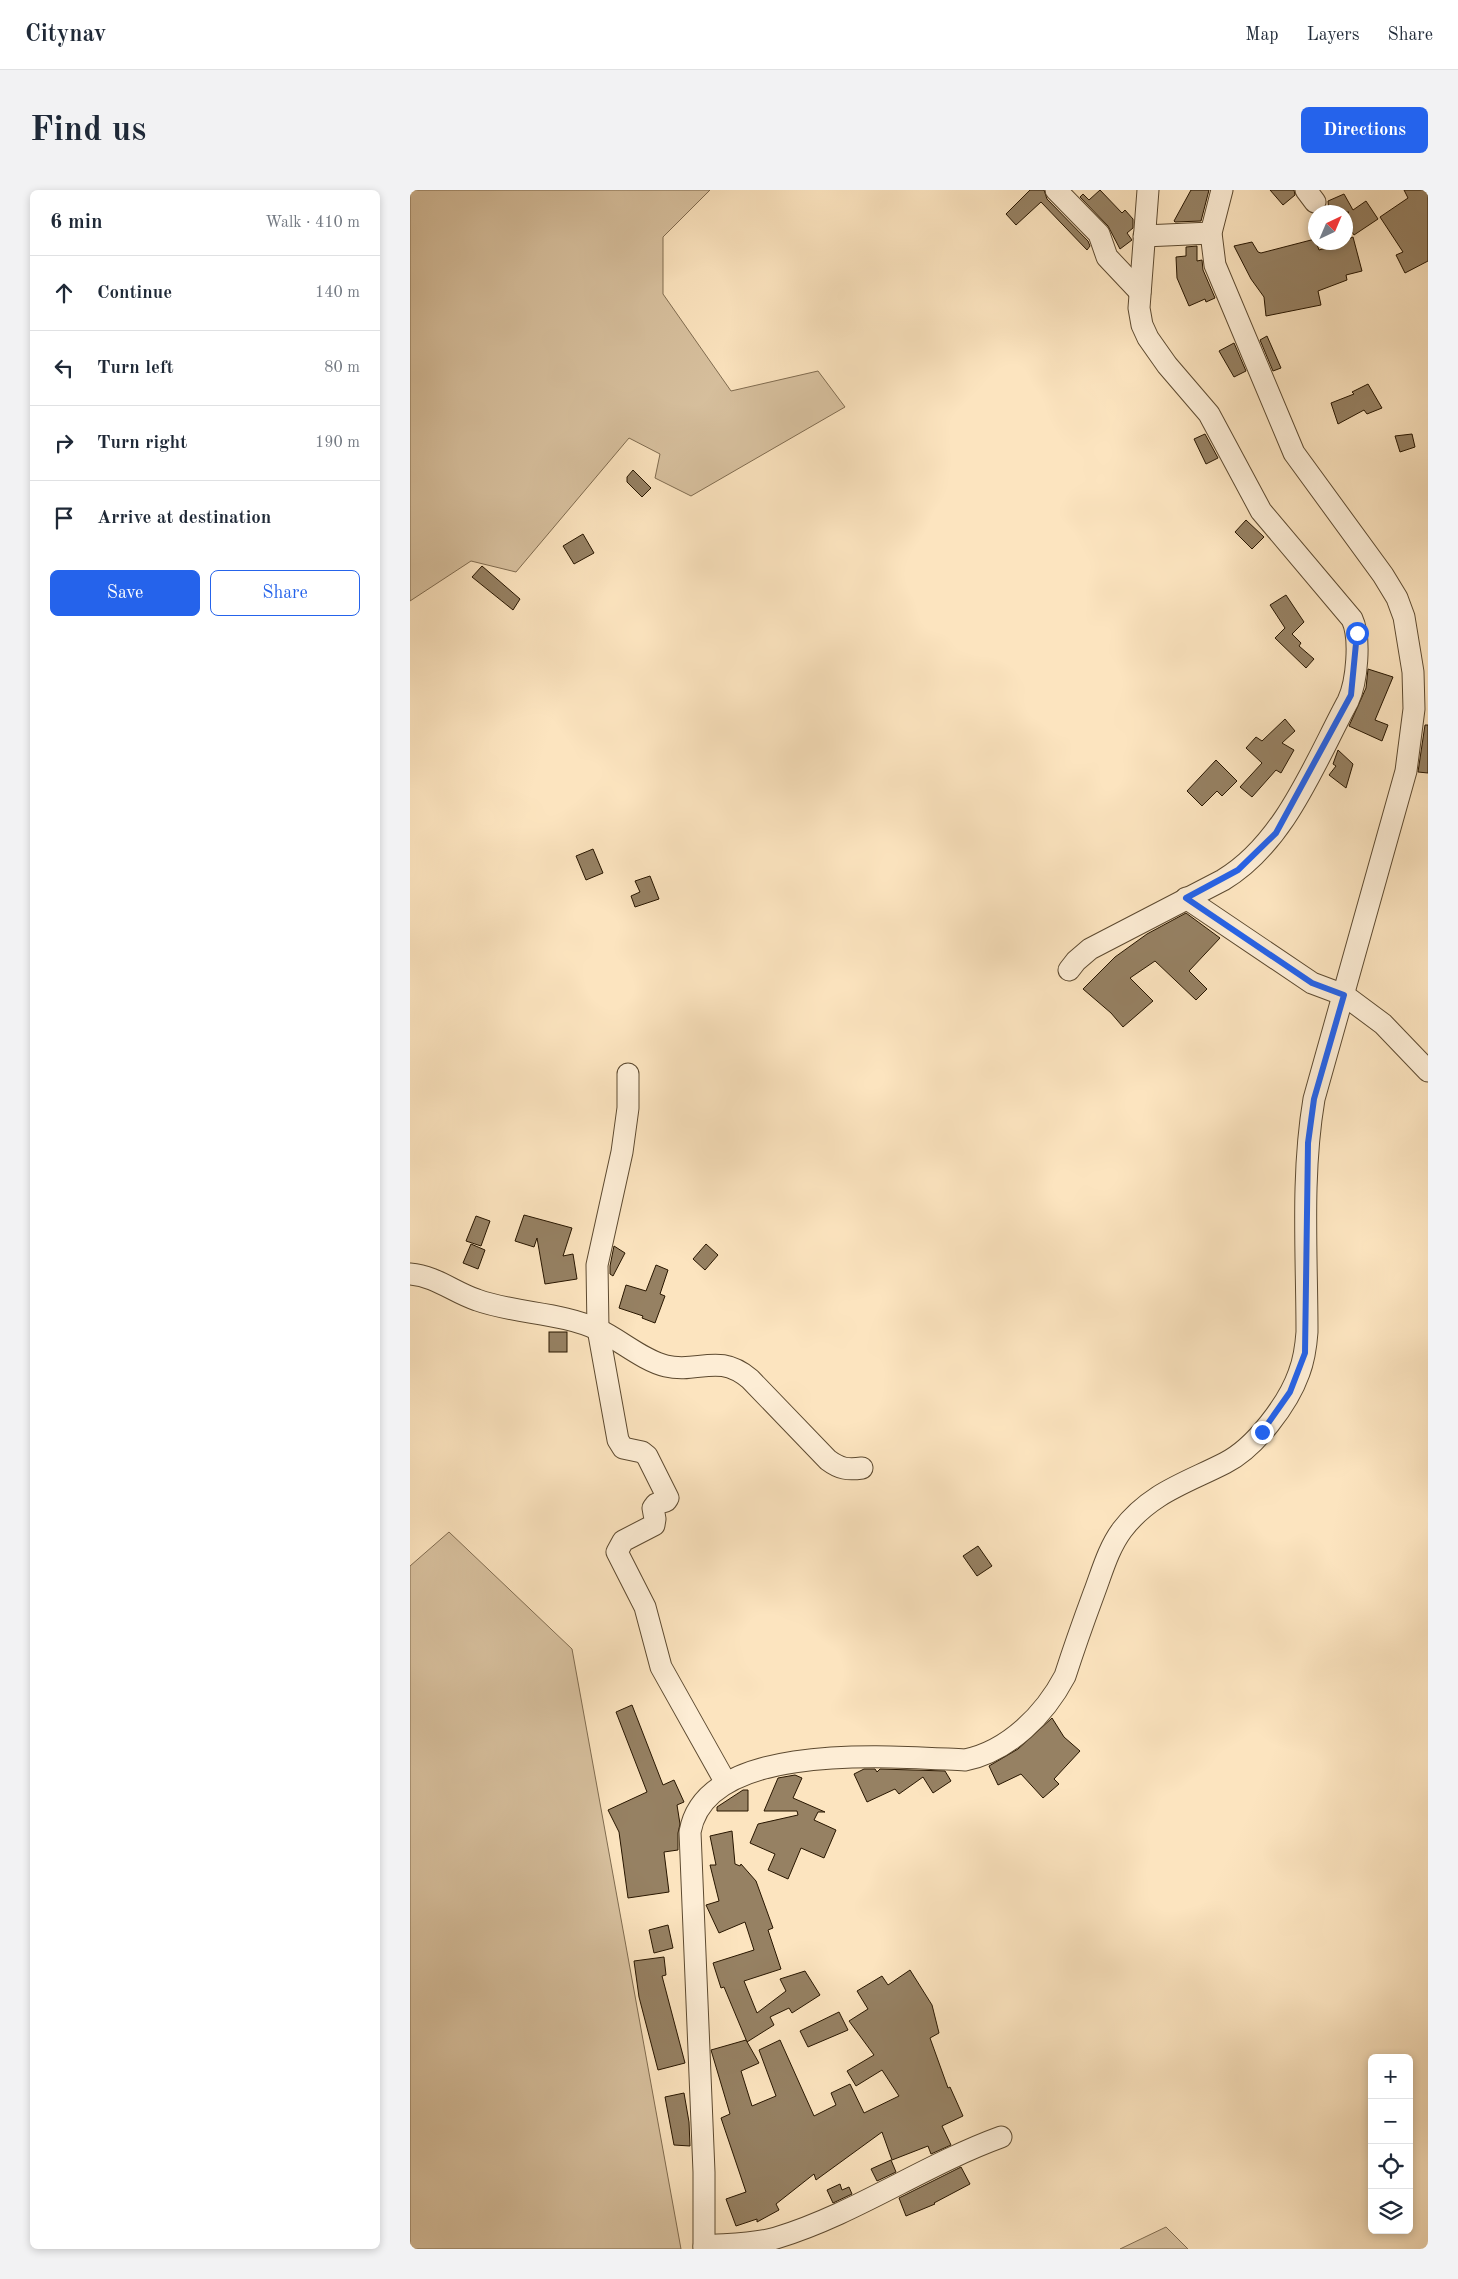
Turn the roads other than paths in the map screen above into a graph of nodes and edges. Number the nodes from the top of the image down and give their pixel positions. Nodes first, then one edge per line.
1 (1056, 190) edge
2 (1148, 190) edge
3 (1222, 190) edge
4 (1210, 233) junction
5 (1144, 236) junction
6 (1140, 292) junction
7 (1186, 898) junction
8 (1069, 970) dead end
9 (1344, 995) junction
10 (1428, 1070) edge
11 (628, 1074) dead end
12 (410, 1274) edge
13 (598, 1329) junction
14 (862, 1468) dead end
15 (726, 1783) junction
16 (1001, 2137) dead end
17 (704, 2248) edge

1 - 6 street
2 - 5 street
3 - 4 street
4 - 5 street
4 - 9 street
5 - 6 street
6 - 7 street
7 - 8 street
7 - 9 street
9 - 10 street
9 - 15 street
11 - 13 street
12 - 13 street
13 - 14 street
13 - 15 street
15 - 17 street
16 - 17 street

